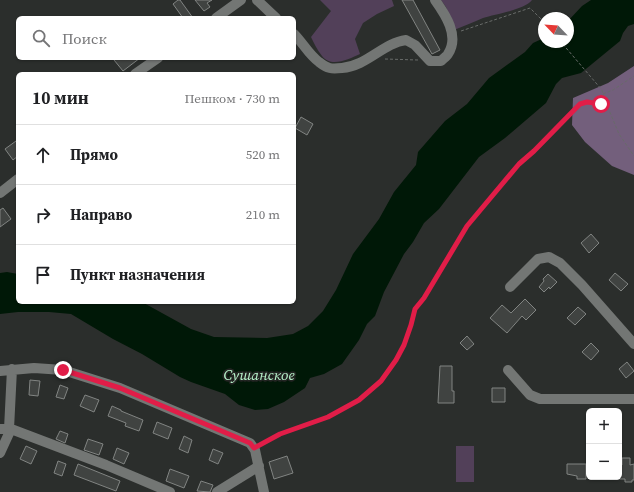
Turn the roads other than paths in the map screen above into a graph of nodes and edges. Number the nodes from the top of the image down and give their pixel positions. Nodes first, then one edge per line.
1 (241, 0) edge
2 (257, 0) edge
3 (435, 0) edge
4 (219, 16) edge
5 (274, 16) edge
6 (296, 36) edge
7 (155, 60) edge
8 (138, 72) edge
9 (16, 181) edge
10 (0, 193) edge
11 (510, 287) dead end
12 (634, 344) edge
13 (12, 369) junction
14 (508, 370) dead end
15 (0, 371) edge
16 (634, 399) edge
17 (6, 429) edge
18 (0, 453) edge
19 (259, 466) junction
20 (170, 492) edge
21 (218, 492) edge
22 (264, 492) edge

1 - 4 street
2 - 5 street
3 - 6 street
7 - 8 street
9 - 10 street
11 - 12 street
13 - 15 street
13 - 17 street
13 - 19 street
14 - 16 street
17 - 18 street
17 - 20 street
19 - 21 street
19 - 22 street

